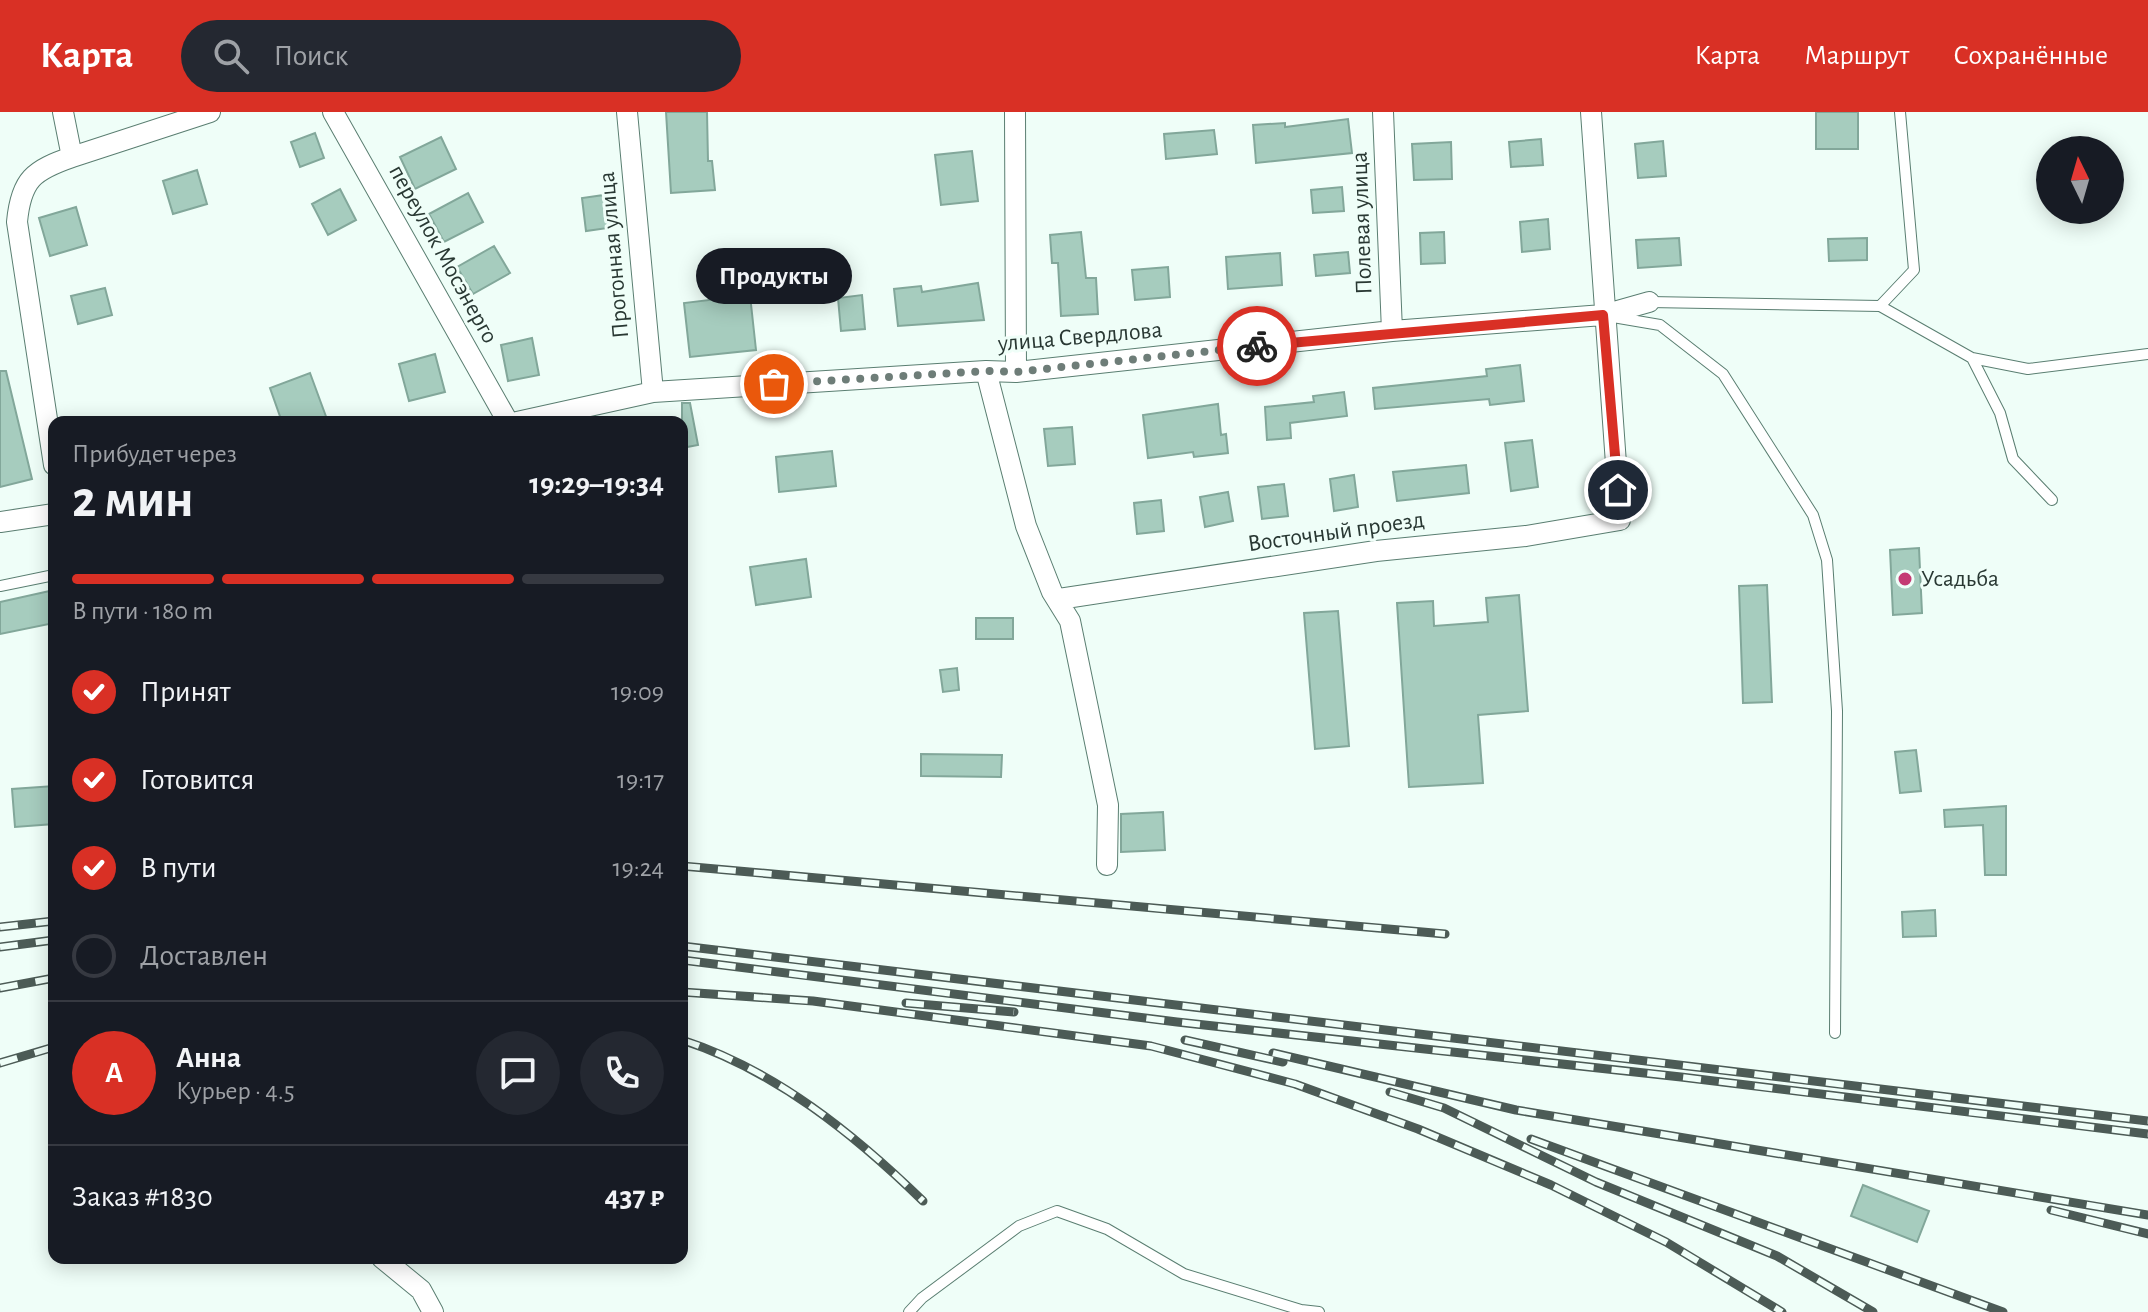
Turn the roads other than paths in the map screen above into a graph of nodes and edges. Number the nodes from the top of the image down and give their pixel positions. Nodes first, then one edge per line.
1 (63, 112) edge
2 (210, 112) edge
3 (333, 112) edge
4 (627, 112) edge
5 (1015, 112) edge
6 (1383, 112) edge
7 (1591, 112) edge
8 (1900, 112) edge
9 (72, 157) junction
10 (1649, 302) joint
11 (1880, 306) junction
12 (1603, 315) junction
13 (1392, 331) junction
14 (2148, 354) edge
15 (1972, 358) junction
16 (986, 371) junction
17 (1016, 372) junction
18 (653, 392) junction
19 (505, 416) edge
20 (544, 416) edge
21 (48, 426) edge
22 (2052, 500) dead end
23 (48, 515) edge
24 (0, 522) edge
25 (48, 576) edge
26 (0, 586) edge
27 (1059, 599) junction
28 (1107, 865) dead end
29 (1835, 1033) dead end
30 (389, 1264) edge
31 (433, 1312) edge
32 (909, 1312) edge
33 (1319, 1312) edge

1 - 9 street
2 - 9 street
3 - 19 street, переулок Мосэнерго
4 - 18 street, Прогонная улица
5 - 17 street
6 - 13 street, Полевая улица
7 - 12 street
8 - 11 lane
9 - 21 street
10 - 11 lane
10 - 12 street, улица Свердлова
11 - 15 lane
12 - 13 street, улица Свердлова
12 - 27 street, Восточный проезд
12 - 29 lane
13 - 17 street, улица Свердлова
14 - 15 lane
15 - 22 lane
16 - 17 street, улица Свердлова
16 - 18 street, улица Свердлова
16 - 27 street
18 - 20 street, улица Свердлова
23 - 24 street
25 - 26 lane
27 - 28 street
30 - 31 street
32 - 33 lane

